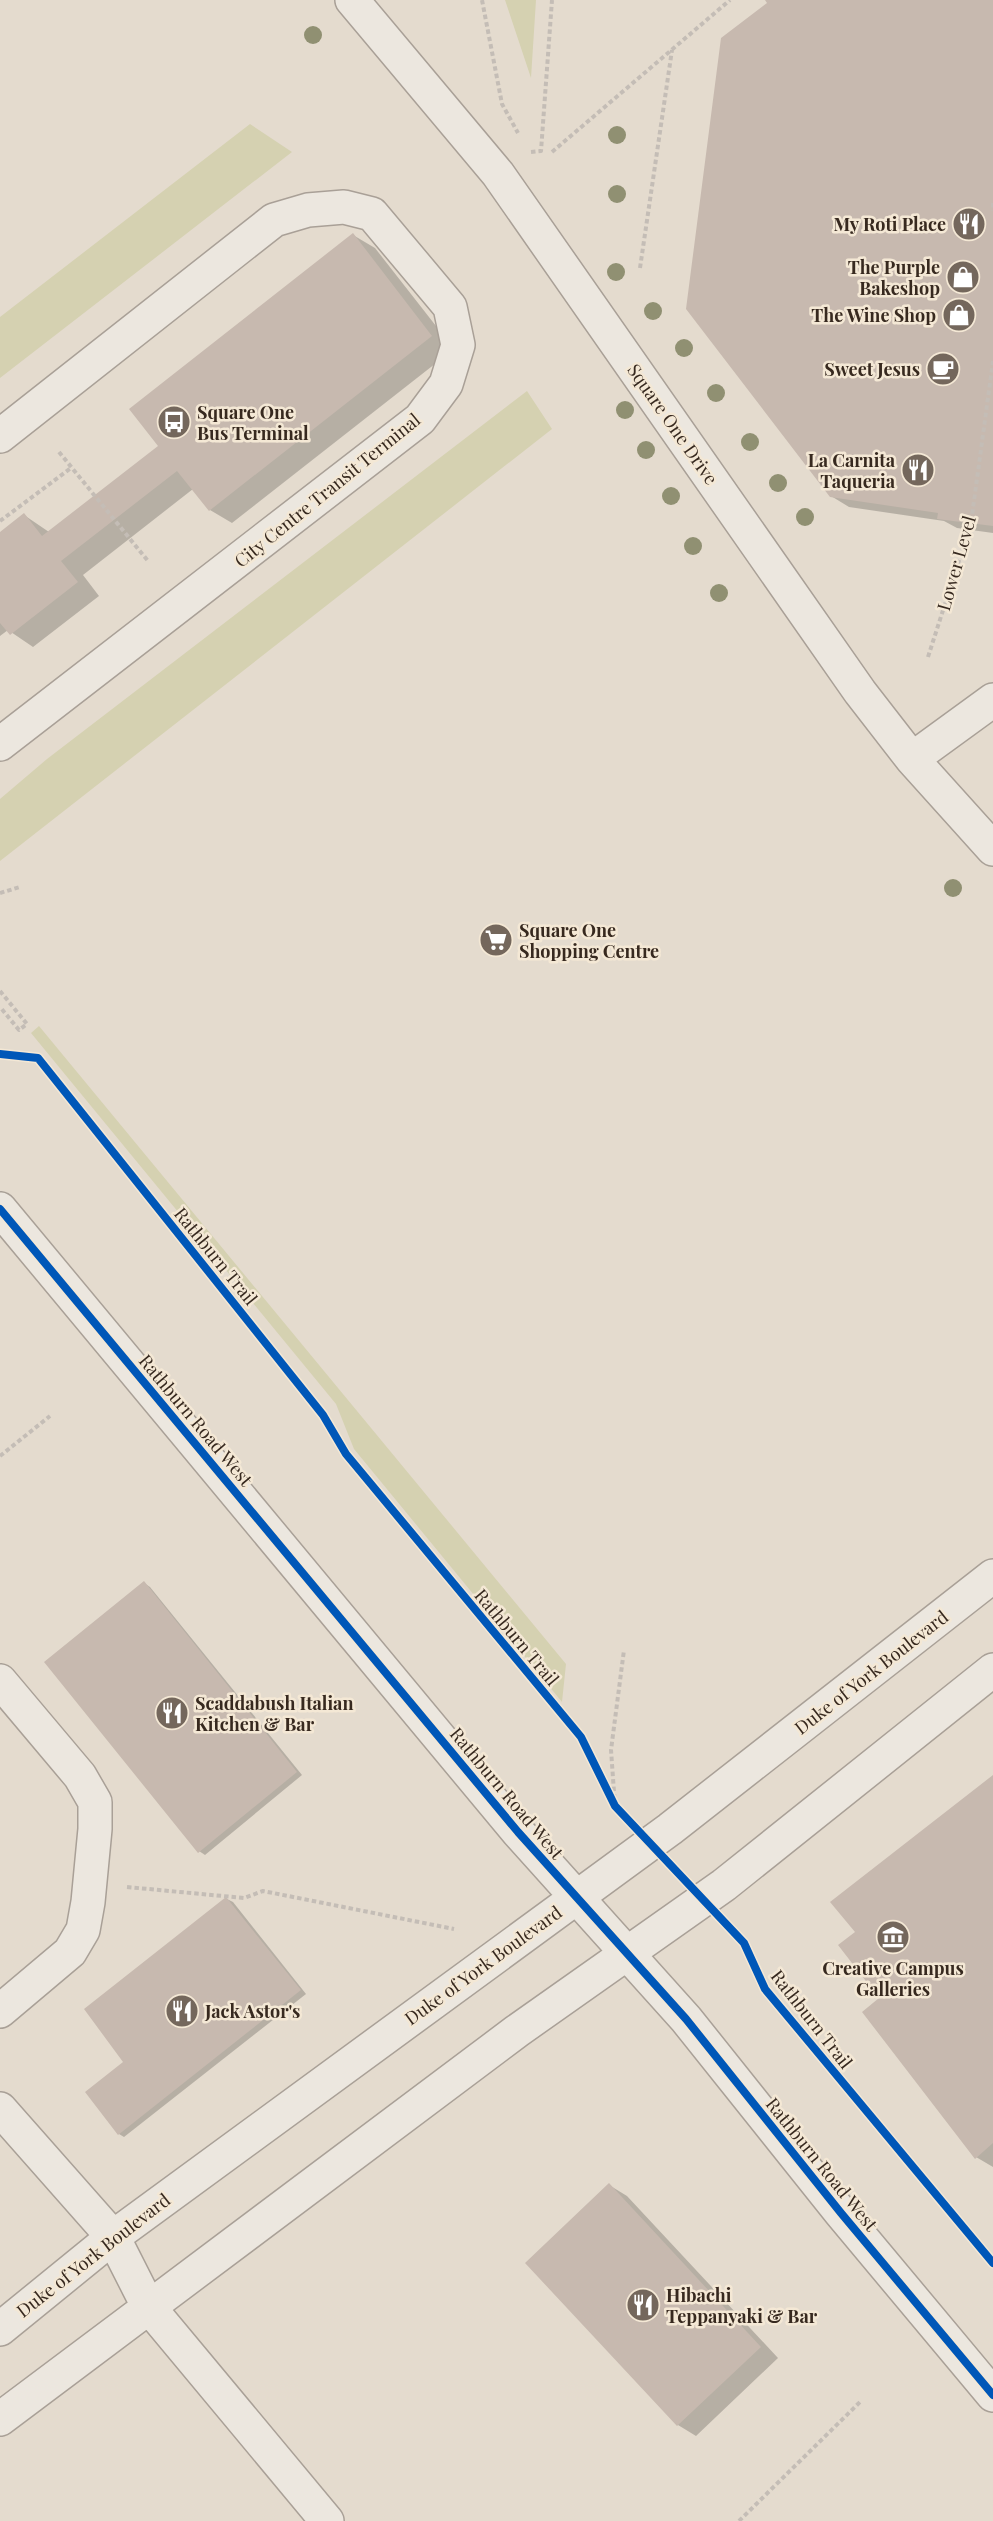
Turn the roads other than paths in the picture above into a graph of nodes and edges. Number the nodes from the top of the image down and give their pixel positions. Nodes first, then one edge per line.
1 (352, 0) edge
2 (0, 436) edge
3 (993, 700) edge
4 (0, 744) edge
5 (912, 759) junction
6 (993, 849) edge
7 (0, 1209) edge
8 (993, 1576) edge
9 (993, 1670) edge
10 (0, 1681) edge
11 (576, 1897) junction
12 (627, 1954) junction
13 (0, 2011) edge
14 (0, 2109) edge
15 (113, 2237) junction
16 (148, 2306) junction
17 (0, 2329) edge
18 (993, 2395) edge
19 (0, 2419) edge
20 (327, 2521) edge

1 - 5 street, Square One Drive
2 - 4 street, City Centre Transit Terminal
3 - 5 street
5 - 6 street, Square One Drive
7 - 11 street, Rathburn Road West
8 - 11 street, Duke of York Boulevard
9 - 12 street
10 - 13 street
11 - 12 street, Rathburn Road West
11 - 15 street, Duke of York Boulevard
12 - 16 street
12 - 18 street, Rathburn Road West
14 - 15 street
15 - 16 street
15 - 17 street, Duke of York Boulevard
16 - 19 street
16 - 20 street

